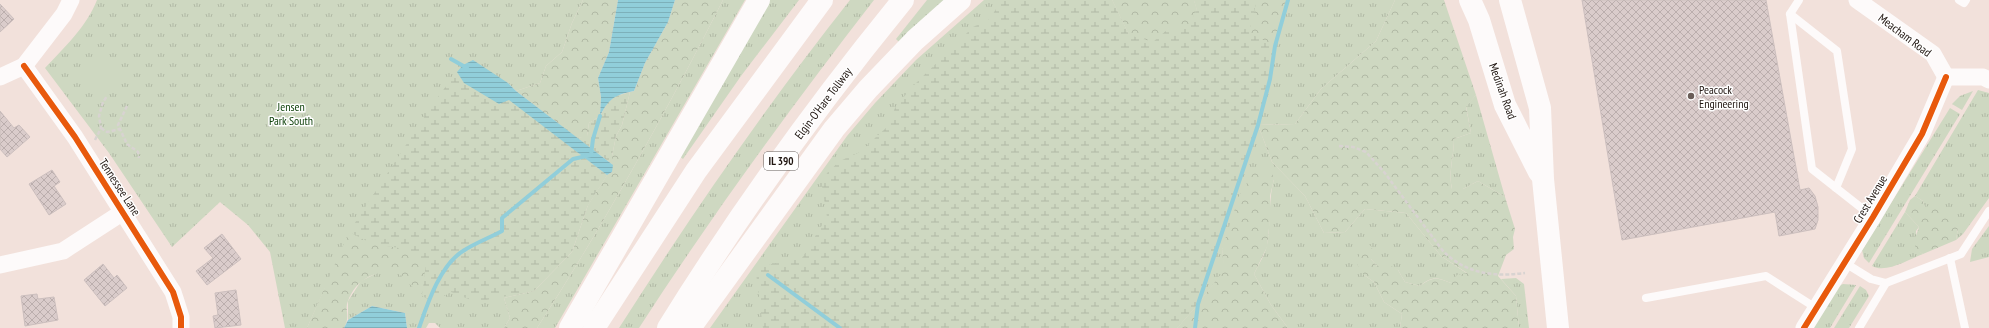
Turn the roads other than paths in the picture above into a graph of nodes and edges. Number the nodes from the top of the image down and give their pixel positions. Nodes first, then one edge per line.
1 (71, 0) edge
2 (759, 0) edge
3 (822, 0) edge
4 (902, 0) edge
5 (960, 0) edge
6 (1470, 0) edge
7 (1510, 0) edge
8 (1799, 0) edge
9 (1959, 0) edge
10 (1966, 0) edge
11 (1866, 2) edge
12 (1790, 14) junction
13 (24, 66) junction
14 (0, 77) edge
15 (1946, 77) junction
16 (1989, 80) edge
17 (1543, 179) junction
18 (1836, 188) junction
19 (1989, 211) edge
20 (123, 212) junction
21 (1873, 217) junction
22 (1950, 258) junction
23 (1844, 263) junction
24 (0, 265) edge
25 (1886, 283) junction
26 (1646, 298) dead end
27 (1816, 308) junction
28 (181, 328) edge
29 (570, 328) edge
30 (594, 328) edge
31 (668, 328) edge
32 (690, 328) edge
33 (1558, 328) edge
34 (1804, 328) edge
35 (1859, 328) edge
36 (1965, 328) edge

1 - 13 street
2 - 29 main road
3 - 30 main road
4 - 31 main road, Elgin-O'Hare Tollway / IL 390
5 - 32 main road
6 - 17 main road, Medinah Road
7 - 17 main road, Medinah Road
8 - 12 lane
9 - 10 lane
11 - 15 street, Meacham Road
12 - 18 lane
12 - 18 lane
13 - 14 street
13 - 20 street, Tennessee Lane
15 - 16 street
15 - 21 street, Crest Avenue
17 - 33 main road, Medinah Road
18 - 21 lane
19 - 22 lane
20 - 24 street
20 - 28 street, Tennessee Lane
21 - 23 street, Crest Avenue
22 - 25 lane
22 - 36 lane
23 - 25 lane
23 - 27 street, Crest Avenue
25 - 35 lane
26 - 27 lane
27 - 34 street, Crest Avenue

